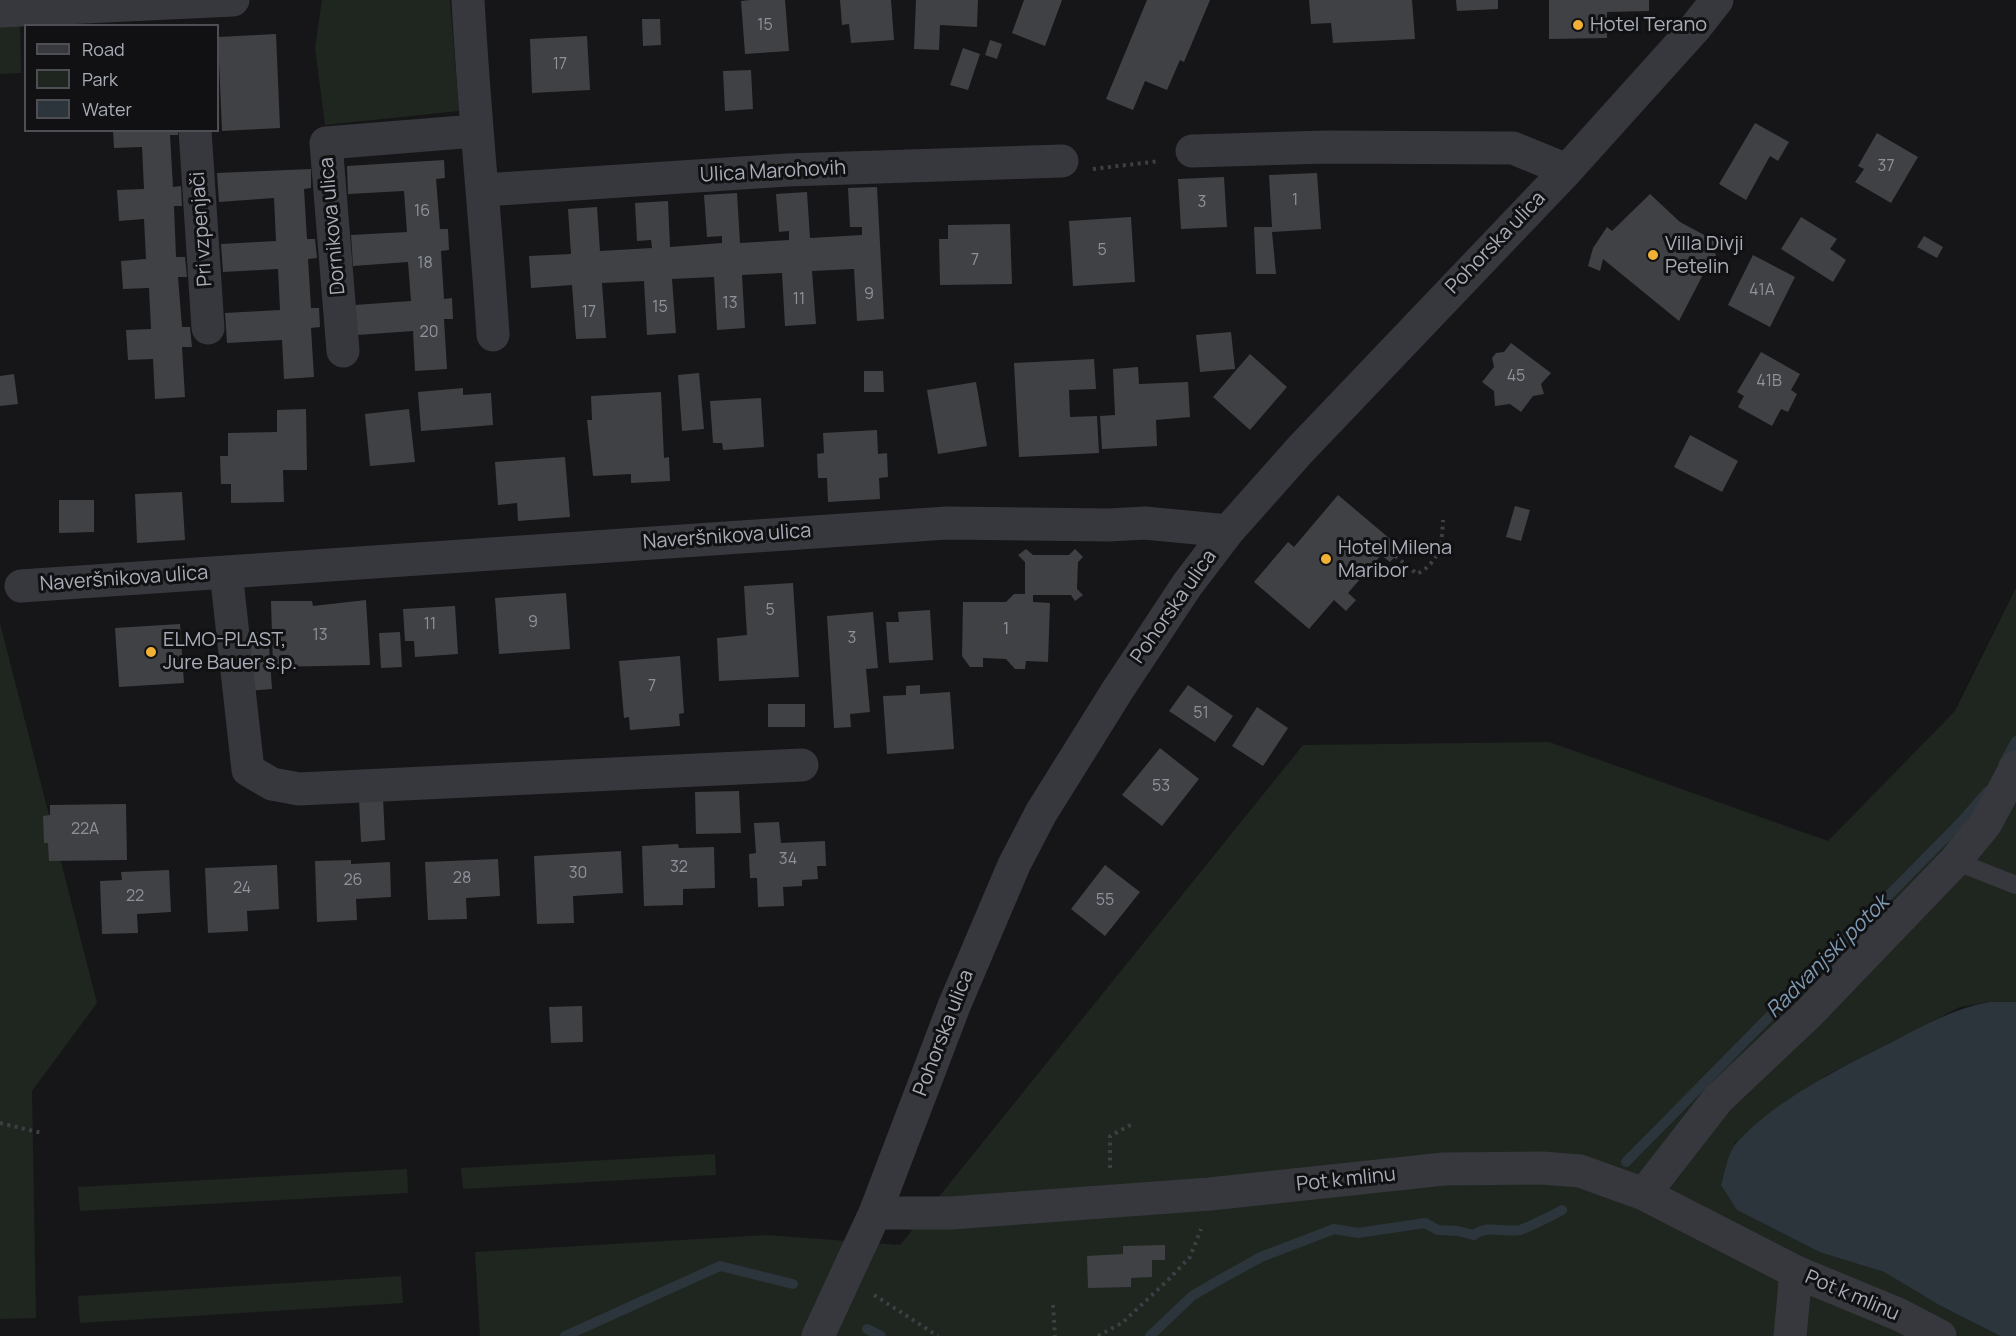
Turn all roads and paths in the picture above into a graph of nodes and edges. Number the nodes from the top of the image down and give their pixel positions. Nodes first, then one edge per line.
1 (233, 0) edge
2 (468, 0) edge
3 (1717, 0) edge
4 (0, 11) edge
5 (188, 14) edge
6 (475, 131) junction
7 (195, 132) edge
8 (1192, 151) joint
9 (1062, 161) joint
10 (1567, 170) junction
11 (484, 190) junction
12 (208, 328) dead end
13 (494, 335) dead end
14 (343, 351) dead end
15 (1443, 520) dead end
16 (1228, 531) junction
17 (1395, 556) dead end
18 (226, 572) junction
19 (21, 586) dead end
20 (802, 765) dead end
21 (2016, 767) edge
22 (1955, 861) junction
23 (2016, 885) edge
24 (0, 1122) edge
25 (1134, 1123) dead end
26 (42, 1133) dead end
27 (1110, 1172) dead end
28 (1210, 1194) junction
29 (1644, 1194) junction
30 (875, 1213) junction
31 (1796, 1272) junction
32 (866, 1290) dead end
33 (1053, 1305) dead end
34 (818, 1336) edge
35 (938, 1336) edge
36 (1055, 1336) edge
37 (1098, 1336) edge
38 (1790, 1336) edge
39 (1940, 1336) edge

1 - 5 street
2 - 6 street
3 - 10 street, Pohorska ulica
4 - 5 street
6 - 11 street
6 - 14 street, Dornikova ulica
7 - 12 street, Pri vzpenjači
8 - 9 path
8 - 10 street
9 - 11 street, Ulica Marohovih
10 - 16 street, Pohorska ulica
11 - 13 street
15 - 17 path
16 - 18 street, Naveršnikova ulica
16 - 30 street, Pohorska ulica
18 - 19 street, Naveršnikova ulica
18 - 20 street, Naveršnikova ulica
21 - 22 street
22 - 23 lane
22 - 29 street
24 - 26 path
25 - 27 path
28 - 29 street, Pot k mlinu
28 - 30 street, Pot k mlinu
28 - 37 path
29 - 31 street, Pot k mlinu
30 - 34 street, Pohorska ulica
31 - 38 street, Pot k mlinu
31 - 39 street, Pot k mlinu
32 - 35 path
33 - 36 path

